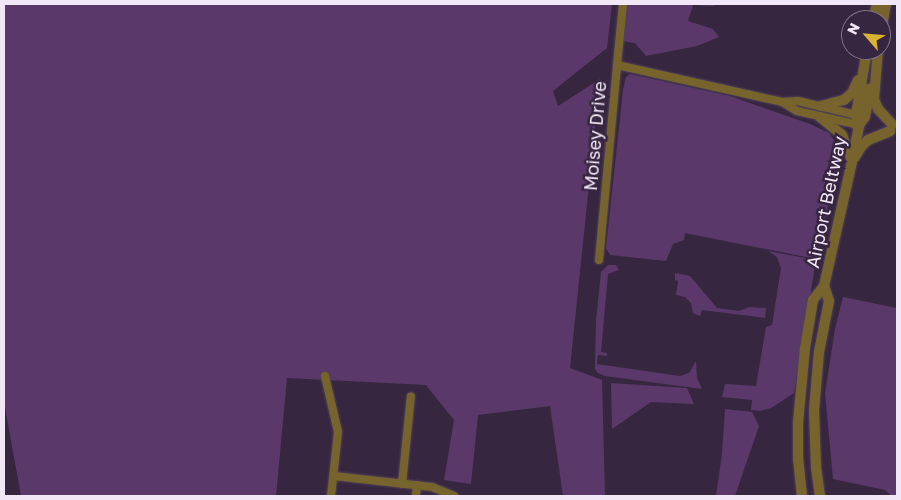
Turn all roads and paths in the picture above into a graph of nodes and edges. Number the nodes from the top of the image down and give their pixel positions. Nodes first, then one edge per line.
1 (623, 4) edge
2 (864, 60) edge
3 (866, 60) edge
4 (875, 60) edge
5 (877, 60) edge
6 (617, 65) junction
7 (820, 112) junction
8 (860, 119) junction
9 (852, 162) junction
10 (599, 260) dead end
11 (824, 286) junction
12 (325, 376) dead end
13 (411, 396) dead end
14 (334, 476) junction
15 (402, 484) junction
16 (417, 486) junction
17 (331, 496) edge
18 (416, 496) edge
19 (454, 496) edge
20 (802, 496) edge
21 (820, 496) edge

1 - 6 street
2 - 7 street
3 - 8 street, Airport Beltway
4 - 8 street, Airport Beltway
5 - 9 street
6 - 7 street, Moisey Drive
6 - 10 street, Moisey Drive
7 - 8 street, Moisey Drive
7 - 9 street
8 - 9 street, Airport Beltway
9 - 11 street, Airport Beltway
11 - 20 street, Airport Beltway
11 - 21 street, Airport Beltway
12 - 14 street
13 - 15 street
14 - 15 street
14 - 17 street
15 - 16 street
16 - 18 street
16 - 19 street

